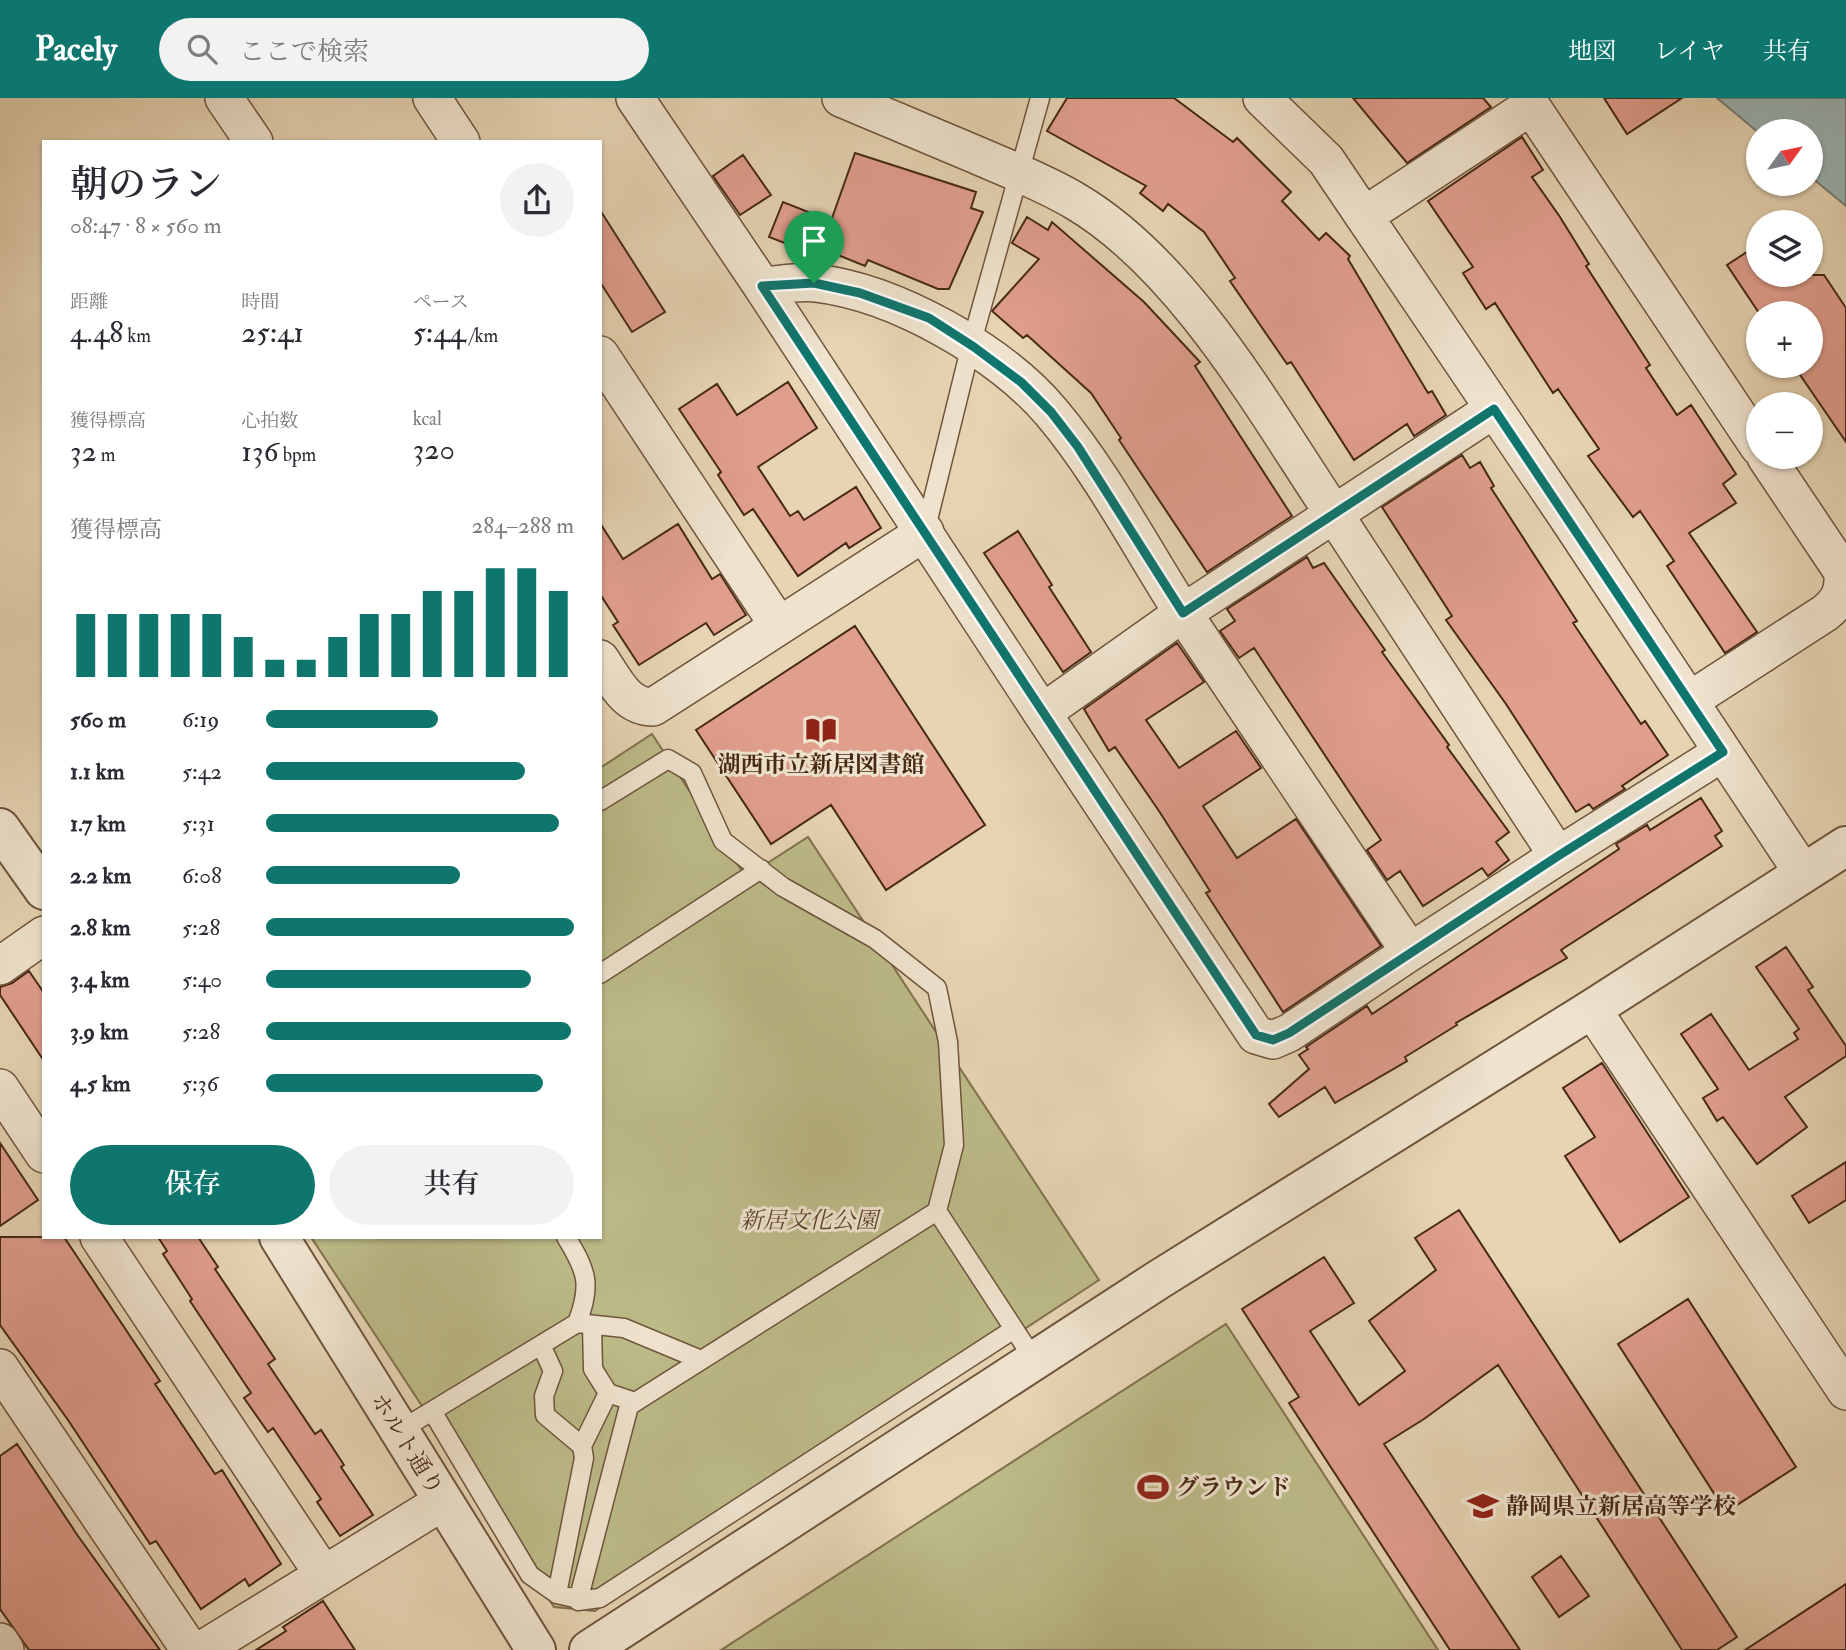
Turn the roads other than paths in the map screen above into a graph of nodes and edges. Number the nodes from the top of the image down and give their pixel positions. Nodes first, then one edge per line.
1 (224, 98) edge
2 (432, 98) edge
3 (635, 98) edge
4 (841, 98) edge
5 (1040, 98) edge
6 (1262, 98) edge
7 (1528, 102) edge
8 (253, 140) edge
9 (460, 140) edge
10 (1020, 174) junction
11 (1364, 216) junction
12 (762, 286) junction
13 (971, 345) junction
14 (602, 358) edge
15 (1494, 409) junction
16 (1746, 428) edge
17 (1774, 469) edge
18 (1334, 514) junction
19 (925, 532) junction
20 (1183, 613) junction
21 (779, 626) junction
22 (602, 662) edge
23 (1689, 701) junction
24 (1042, 713) junction
25 (1723, 752) junction
26 (602, 800) edge
27 (0, 828) edge
28 (1846, 846) edge
29 (1558, 856) junction
30 (761, 869) junction
31 (1803, 873) junction
32 (42, 887) edge
33 (42, 936) edge
34 (1410, 952) junction
35 (0, 966) edge
36 (602, 973) edge
37 (1592, 1009) junction
38 (0, 1088) edge
39 (42, 1151) edge
40 (937, 1211) junction
41 (100, 1239) edge
42 (280, 1239) edge
43 (567, 1239) edge
44 (584, 1324) junction
45 (1014, 1329) junction
46 (541, 1345) junction
47 (701, 1360) junction
48 (1035, 1361) junction
49 (0, 1368) edge
50 (1846, 1391) edge
51 (608, 1393) junction
52 (635, 1402) junction
53 (432, 1411) junction
54 (399, 1432) junction
55 (582, 1446) junction
56 (442, 1502) junction
57 (323, 1574) junction
58 (557, 1594) junction
59 (579, 1598) junction
60 (0, 1643) edge
61 (5, 1650) edge
62 (190, 1650) edge
63 (202, 1650) edge
64 (536, 1650) edge
65 (589, 1650) edge

1 - 8 street
2 - 9 street
3 - 12 street
4 - 10 street
5 - 10 lane
6 - 11 street
7 - 11 street
7 - 16 street
10 - 13 lane
10 - 18 street
11 - 15 street
12 - 13 street
12 - 19 street
13 - 19 lane
13 - 20 street
14 - 21 street
15 - 18 street
15 - 23 street
17 - 23 street
18 - 20 street
18 - 29 street
19 - 21 street
19 - 24 street
20 - 24 street
20 - 34 street
21 - 22 street
23 - 25 street
24 - 34 street
25 - 29 street
25 - 31 street
26 - 30 lane
27 - 32 street
28 - 31 street
29 - 34 street
30 - 36 lane
30 - 40 lane
31 - 37 street
33 - 35 street
37 - 48 street
37 - 50 street
38 - 39 street
40 - 45 lane
40 - 47 lane
41 - 57 street
42 - 54 street, ホルト通り
43 - 44 lane
44 - 46 lane
44 - 47 lane
44 - 51 lane
45 - 48 lane
45 - 59 lane
46 - 53 lane
46 - 55 lane
47 - 52 lane
48 - 65 street
49 - 62 street
51 - 52 lane
51 - 55 lane
52 - 59 lane
53 - 54 lane
53 - 58 lane
54 - 56 street, ホルト通り
55 - 58 lane
56 - 57 street
56 - 64 street, ホルト通り
57 - 63 street
58 - 59 lane
60 - 61 street

